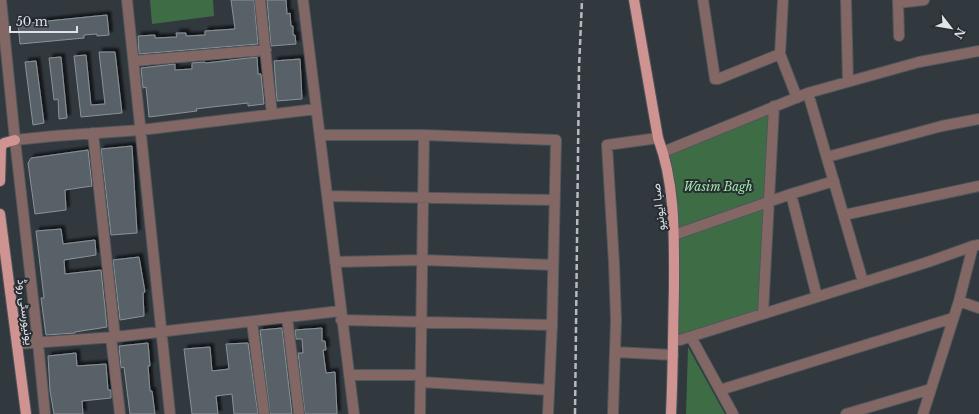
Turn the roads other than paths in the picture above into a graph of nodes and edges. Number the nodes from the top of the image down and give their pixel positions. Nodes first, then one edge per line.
1 (1, 0) edge
2 (128, 0) edge
3 (260, 0) edge
4 (304, 0) edge
5 (634, 0) edge
6 (703, 0) edge
7 (783, 0) edge
8 (846, 0) edge
9 (924, 0) edge
10 (898, 2) edge
11 (899, 36) dead end
12 (266, 50) junction
13 (979, 51) edge
14 (780, 54) junction
15 (134, 61) junction
16 (848, 81) junction
17 (808, 92) junction
18 (797, 98) junction
19 (774, 106) junction
20 (316, 109) junction
21 (272, 114) junction
22 (979, 119) edge
23 (141, 130) junction
24 (93, 133) junction
25 (321, 134) junction
26 (424, 134) junction
27 (658, 138) junction
28 (15, 140) junction
29 (663, 152) junction
30 (827, 157) junction
31 (0, 181) edge
32 (834, 181) junction
33 (979, 186) edge
34 (791, 194) junction
35 (327, 196) junction
36 (424, 197) junction
37 (554, 200) junction
38 (769, 202) junction
39 (0, 214) edge
40 (844, 215) junction
41 (674, 235) junction
42 (976, 246) edge
43 (423, 260) junction
44 (335, 262) junction
45 (553, 265) junction
46 (864, 282) junction
47 (817, 297) junction
48 (959, 301) junction
49 (979, 308) edge
50 (763, 313) junction
51 (341, 315) junction
52 (287, 317) junction
53 (953, 318) junction
54 (252, 322) junction
55 (422, 322) junction
56 (552, 325) junction
57 (161, 332) junction
58 (113, 337) junction
59 (691, 337) junction
60 (673, 340) junction
61 (38, 343) junction
62 (17, 344) junction
63 (615, 352) junction
64 (673, 355) junction
65 (349, 375) junction
66 (420, 379) junction
67 (931, 389) junction
68 (549, 390) junction
69 (720, 390) junction
70 (264, 412) dead end
71 (26, 414) edge
72 (45, 414) edge
73 (120, 414) edge
74 (170, 414) edge
75 (299, 414) edge
76 (354, 414) edge
77 (420, 414) edge
78 (548, 414) edge
79 (614, 414) edge
80 (671, 414) edge
81 (733, 414) edge
82 (846, 414) edge
83 (923, 414) edge

1 - 28 street
2 - 15 street
3 - 12 street
4 - 20 street
5 - 27 main road, صبا ایونیو
6 - 14 street
7 - 14 street
8 - 16 street
9 - 10 street
10 - 11 street
12 - 15 street
12 - 21 street
13 - 16 street
14 - 18 street
15 - 23 street
16 - 17 street
17 - 18 street
17 - 30 street
18 - 19 street
19 - 29 street
19 - 38 street
20 - 21 street
20 - 25 street
21 - 23 street
22 - 30 street
23 - 24 street
23 - 57 street
24 - 28 street
24 - 58 street
25 - 26 street
25 - 35 street
26 - 36 street
26 - 37 street
27 - 29 main road, صبا ایونیو
27 - 63 street
28 - 31 main road
28 - 61 street
29 - 41 main road, صبا ایونیو
30 - 32 street
32 - 34 street
32 - 40 street
33 - 40 street
34 - 38 street
34 - 47 street
35 - 36 street
35 - 44 street
36 - 37 street
36 - 43 street
37 - 45 street
38 - 41 street
38 - 50 street
39 - 62 main road, یونیورسٹی روڈ
40 - 46 street
41 - 60 main road, صبا ایونیو
42 - 46 street
42 - 48 street
43 - 44 street
43 - 45 street
43 - 55 street
44 - 51 street
45 - 56 street
46 - 47 street
47 - 50 street
48 - 49 street
48 - 53 street
50 - 59 street
51 - 52 street
51 - 55 street
51 - 65 street
52 - 54 street
52 - 75 street
53 - 67 street
53 - 69 street
54 - 57 street
54 - 70 street
55 - 56 street
55 - 66 street
56 - 68 street
57 - 58 street
57 - 74 street
58 - 61 street
58 - 73 street
59 - 60 street
59 - 69 street
60 - 64 main road, صبا ایونیو
61 - 62 street
61 - 72 street
62 - 71 main road, یونیورسٹی روڈ
63 - 64 street
63 - 79 street
64 - 80 main road, صبا ایونیو
65 - 66 street
65 - 76 street
66 - 68 street
66 - 77 street
67 - 82 street
67 - 83 street
68 - 78 street
69 - 81 street

